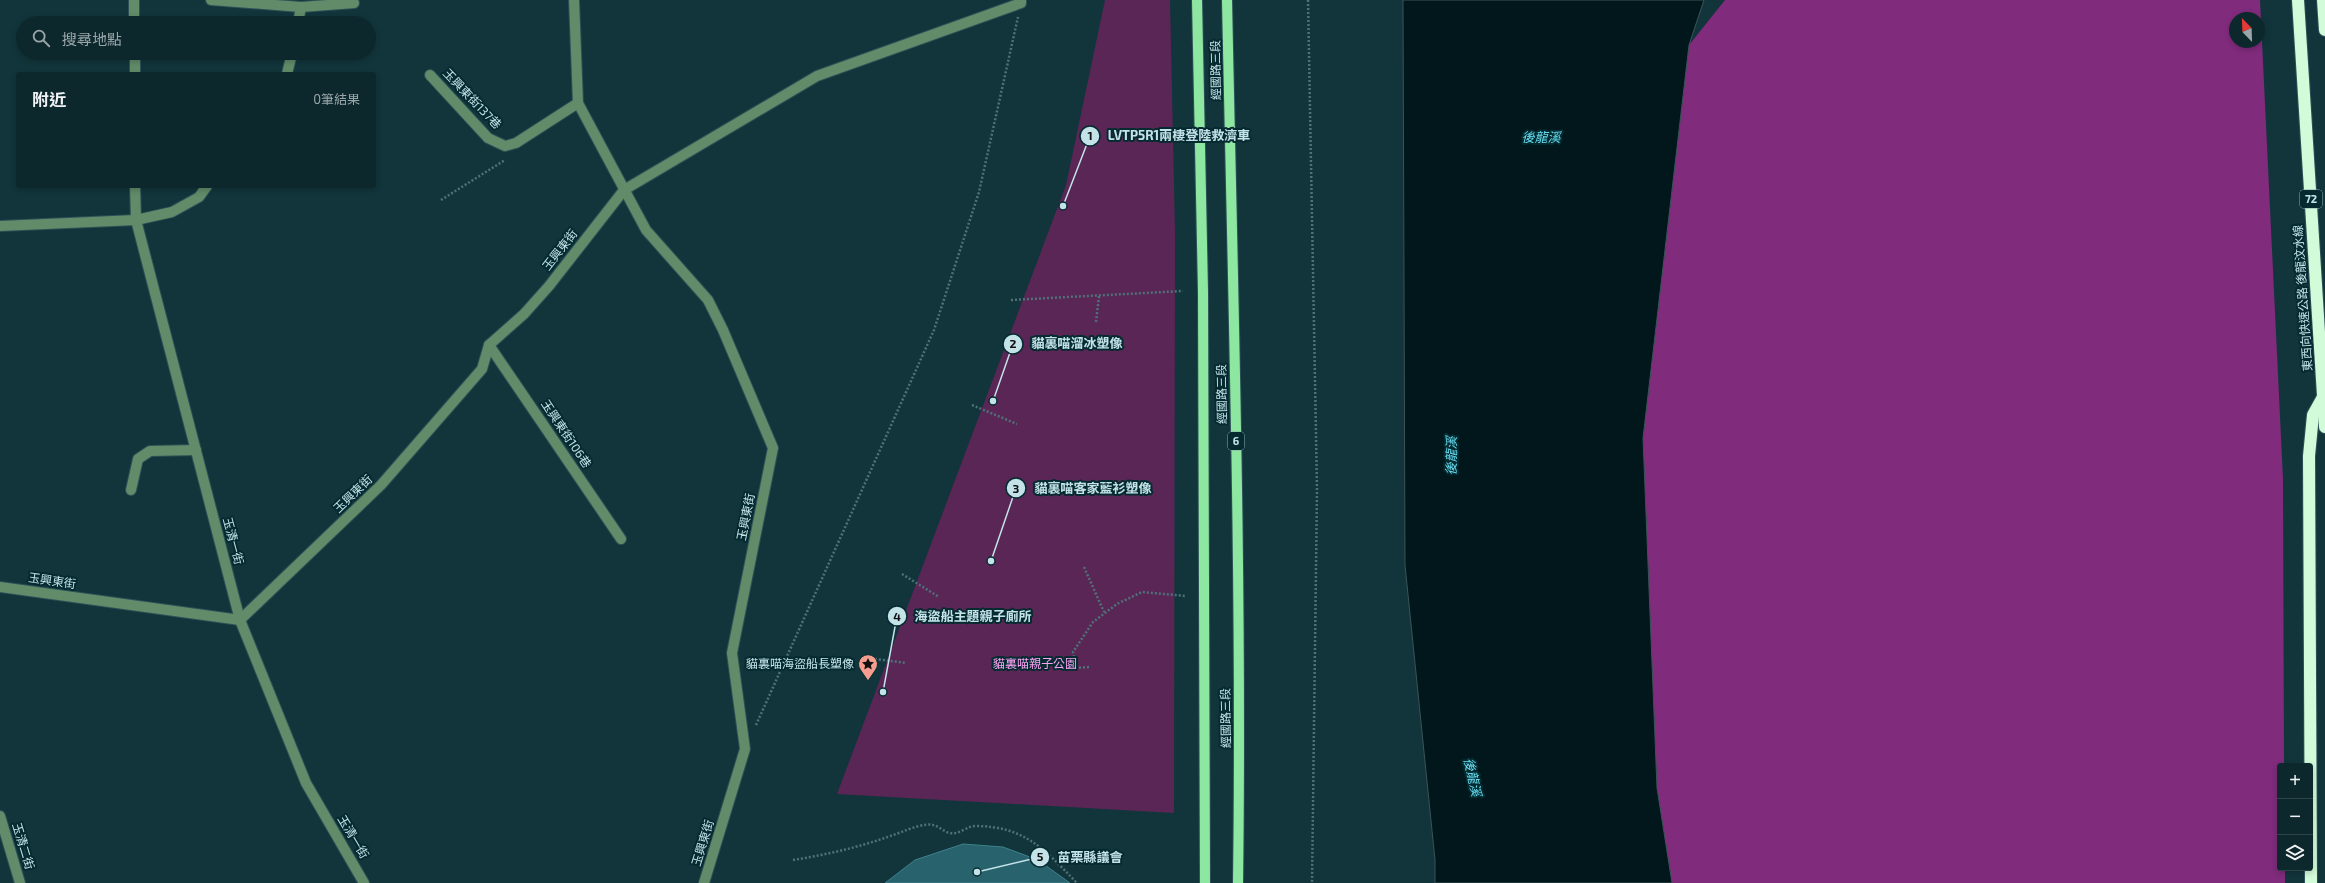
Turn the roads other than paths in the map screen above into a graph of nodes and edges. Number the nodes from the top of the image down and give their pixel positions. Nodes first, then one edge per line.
1 (134, 0) edge
2 (211, 0) edge
3 (574, 0) edge
4 (1197, 0) edge
5 (1227, 0) edge
6 (2298, 0) edge
7 (2323, 0) edge
8 (1021, 1) edge
9 (354, 3) dead end
10 (301, 7) junction
11 (134, 16) edge
12 (299, 16) edge
13 (2325, 30) edge
14 (135, 60) edge
15 (290, 60) edge
16 (135, 72) edge
17 (287, 72) edge
18 (430, 75) dead end
19 (578, 103) junction
20 (135, 188) edge
21 (206, 188) edge
22 (624, 190) junction
23 (136, 220) junction
24 (0, 226) edge
25 (490, 345) junction
26 (2323, 397) junction
27 (2325, 427) edge
28 (196, 450) junction
29 (131, 490) dead end
30 (620, 539) dead end
31 (0, 587) edge
32 (240, 620) junction
33 (0, 816) edge
34 (20, 883) edge
35 (364, 883) edge
36 (704, 883) edge
37 (1205, 883) edge
38 (1238, 883) edge
39 (2311, 883) edge

1 - 11 lane
2 - 10 lane
3 - 19 lane, 玉興東街
4 - 37 main road, 經國路三段
5 - 38 main road, 經國路三段 / 6
6 - 26 highway, 東西向快速公路 後龍汶水線 / 72
7 - 13 highway
8 - 22 lane
9 - 10 lane
10 - 12 lane
14 - 16 lane
15 - 17 lane
18 - 19 lane, 玉興東街137巷
19 - 22 lane, 玉興東街
20 - 23 lane, 玉清一街
21 - 23 lane
22 - 25 lane, 玉興東街
22 - 36 lane, 玉興東街
23 - 24 lane
23 - 28 lane, 玉清一街
25 - 30 lane, 玉興東街106巷
25 - 32 lane, 玉興東街
26 - 27 highway, 東西向快速公路 後龍汶水線 / 72
26 - 39 highway
28 - 29 lane
28 - 32 lane, 玉清一街
31 - 32 lane, 玉興東街
32 - 35 lane, 玉清一街
33 - 34 lane, 玉清二街

